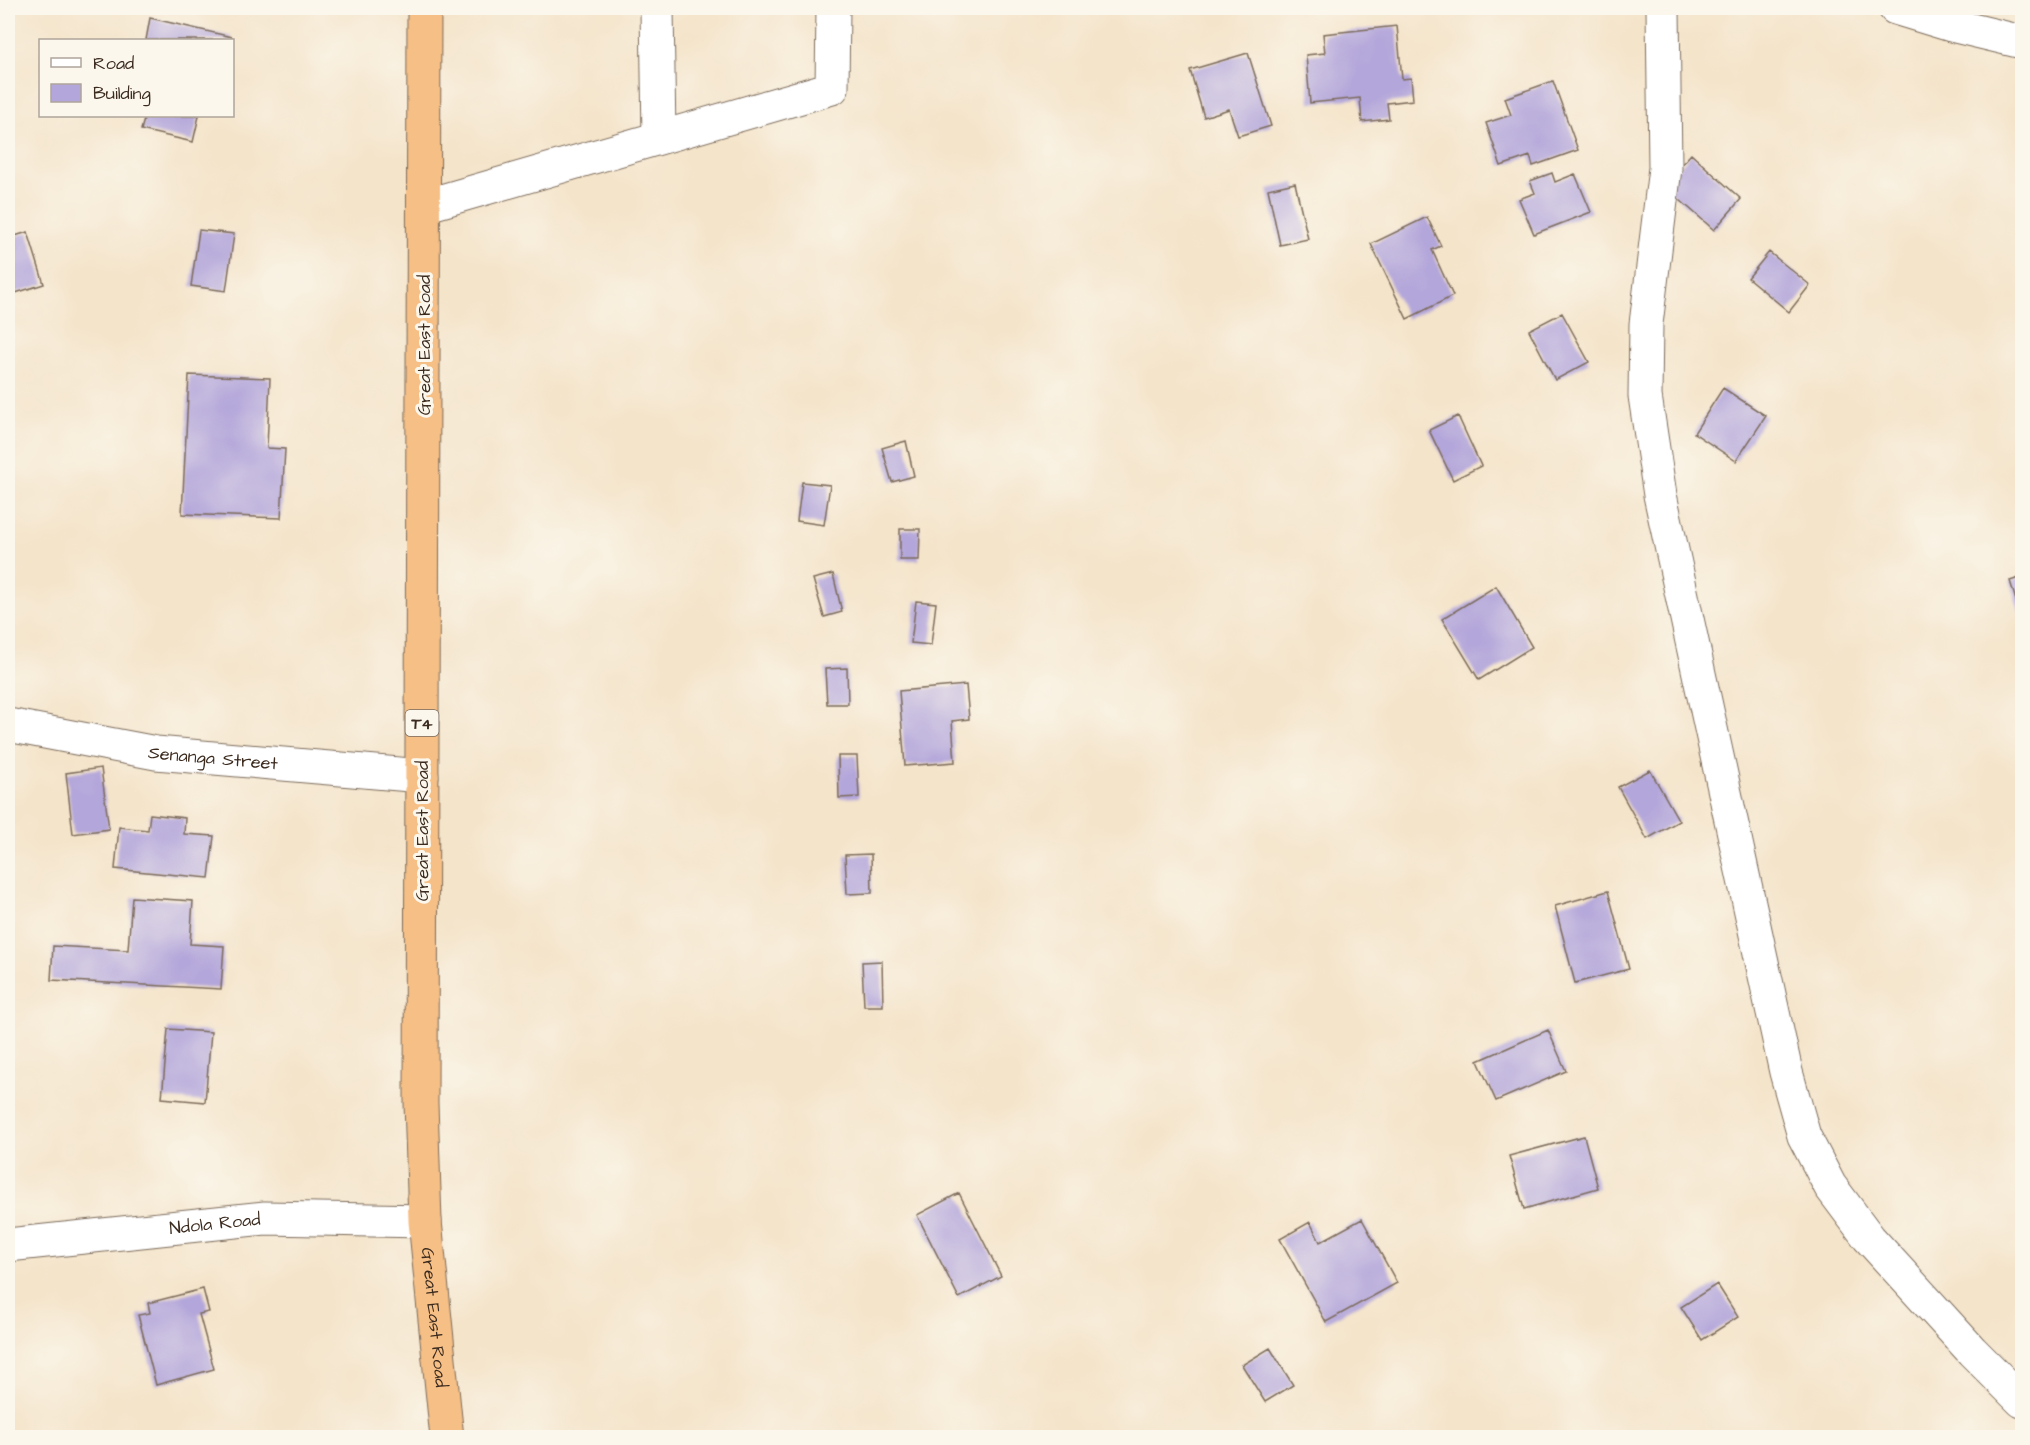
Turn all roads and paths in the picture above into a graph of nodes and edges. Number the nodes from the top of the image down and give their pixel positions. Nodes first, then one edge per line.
1 (424, 8) edge
2 (657, 8) edge
3 (833, 8) edge
4 (1663, 8) edge
5 (1895, 8) edge
6 (2022, 42) edge
7 (659, 137) junction
8 (424, 206) junction
9 (8, 725) edge
10 (422, 776) junction
11 (425, 1221) junction
12 (8, 1245) edge
13 (2022, 1401) edge
14 (447, 1437) edge

1 - 8 highway, Great East Road / T4
2 - 7 street
3 - 7 street
4 - 13 street
5 - 6 street
7 - 8 street
8 - 10 highway, Great East Road / T4
9 - 10 street, Senanga Street
10 - 11 highway, Great East Road / T4
11 - 12 street, Ndola Road
11 - 14 highway, Great East Road / T4

